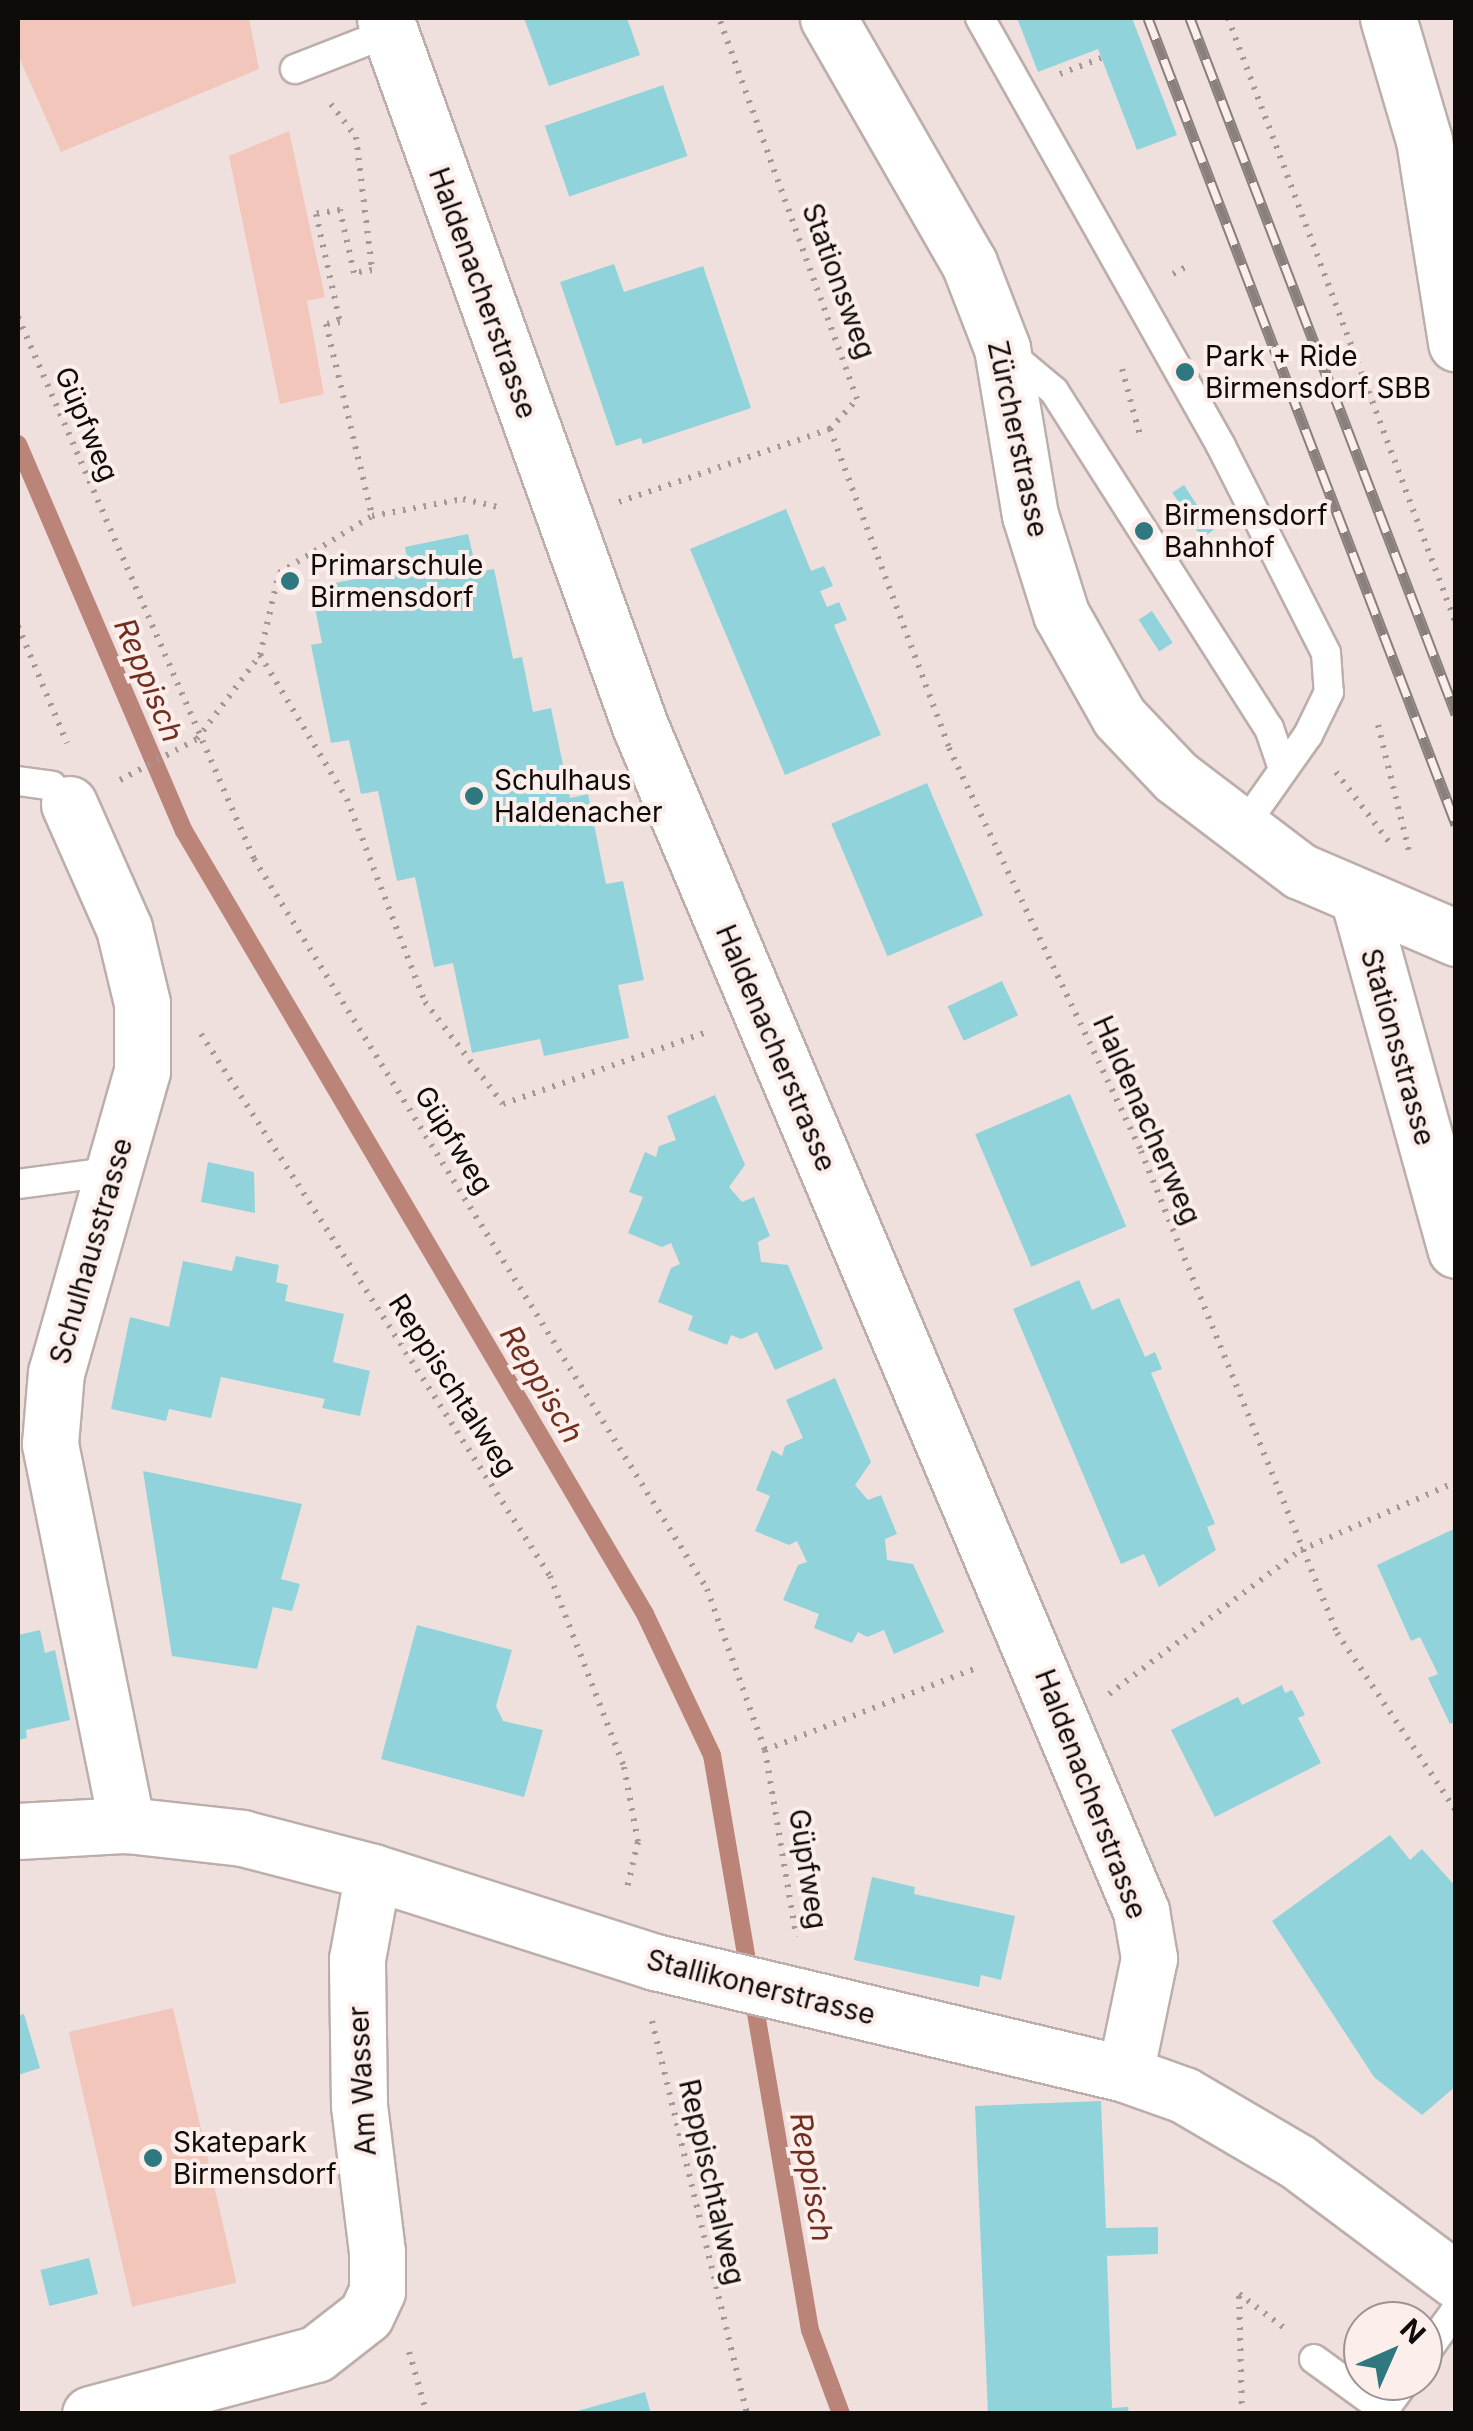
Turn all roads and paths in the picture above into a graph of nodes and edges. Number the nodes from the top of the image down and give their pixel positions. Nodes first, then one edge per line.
1 (719, 18) edge
2 (828, 18) edge
3 (980, 18) edge
4 (1228, 18) edge
5 (1388, 18) edge
6 (388, 25) edge
7 (304, 66) joint
8 (1189, 264) dead end
9 (1170, 275) dead end
10 (18, 317) edge
11 (1456, 343) edge
12 (1002, 348) junction
13 (1122, 368) dead end
14 (1137, 426) dead end
15 (830, 430) junction
16 (463, 499) dead end
17 (607, 506) dead end
18 (372, 516) junction
19 (1456, 624) edge
20 (18, 626) edge
21 (260, 655) junction
22 (1378, 726) dead end
23 (1308, 735) junction
24 (197, 739) junction
25 (1282, 765) junction
26 (18, 780) edge
27 (90, 794) junction
28 (1241, 830) junction
29 (1403, 860) dead end
30 (1415, 876) dead end
31 (1359, 901) junction
32 (1456, 938) edge
33 (760, 1014) junction
34 (197, 1027) dead end
35 (115, 1171) junction
36 (18, 1184) edge
37 (1456, 1250) edge
38 (1456, 1482) edge
39 (1301, 1550) junction
40 (1456, 1811) edge
41 (127, 1825) junction
42 (18, 1830) edge
43 (374, 1872) junction
44 (622, 1909) dead end
45 (653, 1988) junction
46 (786, 1994) junction
47 (1125, 2074) junction
48 (1456, 2280) edge
49 (1314, 2359) joint
50 (1343, 2380) edge
51 (1372, 2401) edge
52 (1391, 2401) edge
53 (90, 2414) edge
54 (747, 2414) edge
55 (1242, 2414) edge

1 - 15 path, Stationsweg
2 - 12 street, Zürcherstrasse
3 - 23 lane
4 - 19 path
5 - 11 street
6 - 7 lane
6 - 33 street, Haldenacherstrasse
7 - 18 path
8 - 9 path
10 - 24 path, Güpfweg
12 - 25 lane
12 - 28 street, Zürcherstrasse
13 - 14 path
15 - 17 path
15 - 39 path, Haldenacherweg
16 - 18 path
18 - 21 path
20 - 27 path
21 - 24 path
21 - 33 path
22 - 30 path
23 - 25 lane
23 - 29 path
24 - 27 path
24 - 46 path, Güpfweg
25 - 28 lane
26 - 27 lane
27 - 35 street, Schulhausstrasse
28 - 31 street, Zürcherstrasse
31 - 32 street, Zürcherstrasse
31 - 37 street, Stationsstrasse
33 - 47 street, Haldenacherstrasse
34 - 44 path, Reppischtalweg
35 - 36 lane
35 - 41 street, Schulhausstrasse
38 - 39 path
39 - 40 path, Haldenacherweg
41 - 42 street, Stallikonerstrasse
41 - 43 street, Stallikonerstrasse
43 - 45 street, Stallikonerstrasse
43 - 53 street, Am Wasser
45 - 46 street, Stallikonerstrasse
45 - 54 path, Reppischtalweg
46 - 47 street, Stallikonerstrasse
47 - 48 street, Stallikonerstrasse
49 - 50 lane
49 - 55 path
51 - 52 lane

